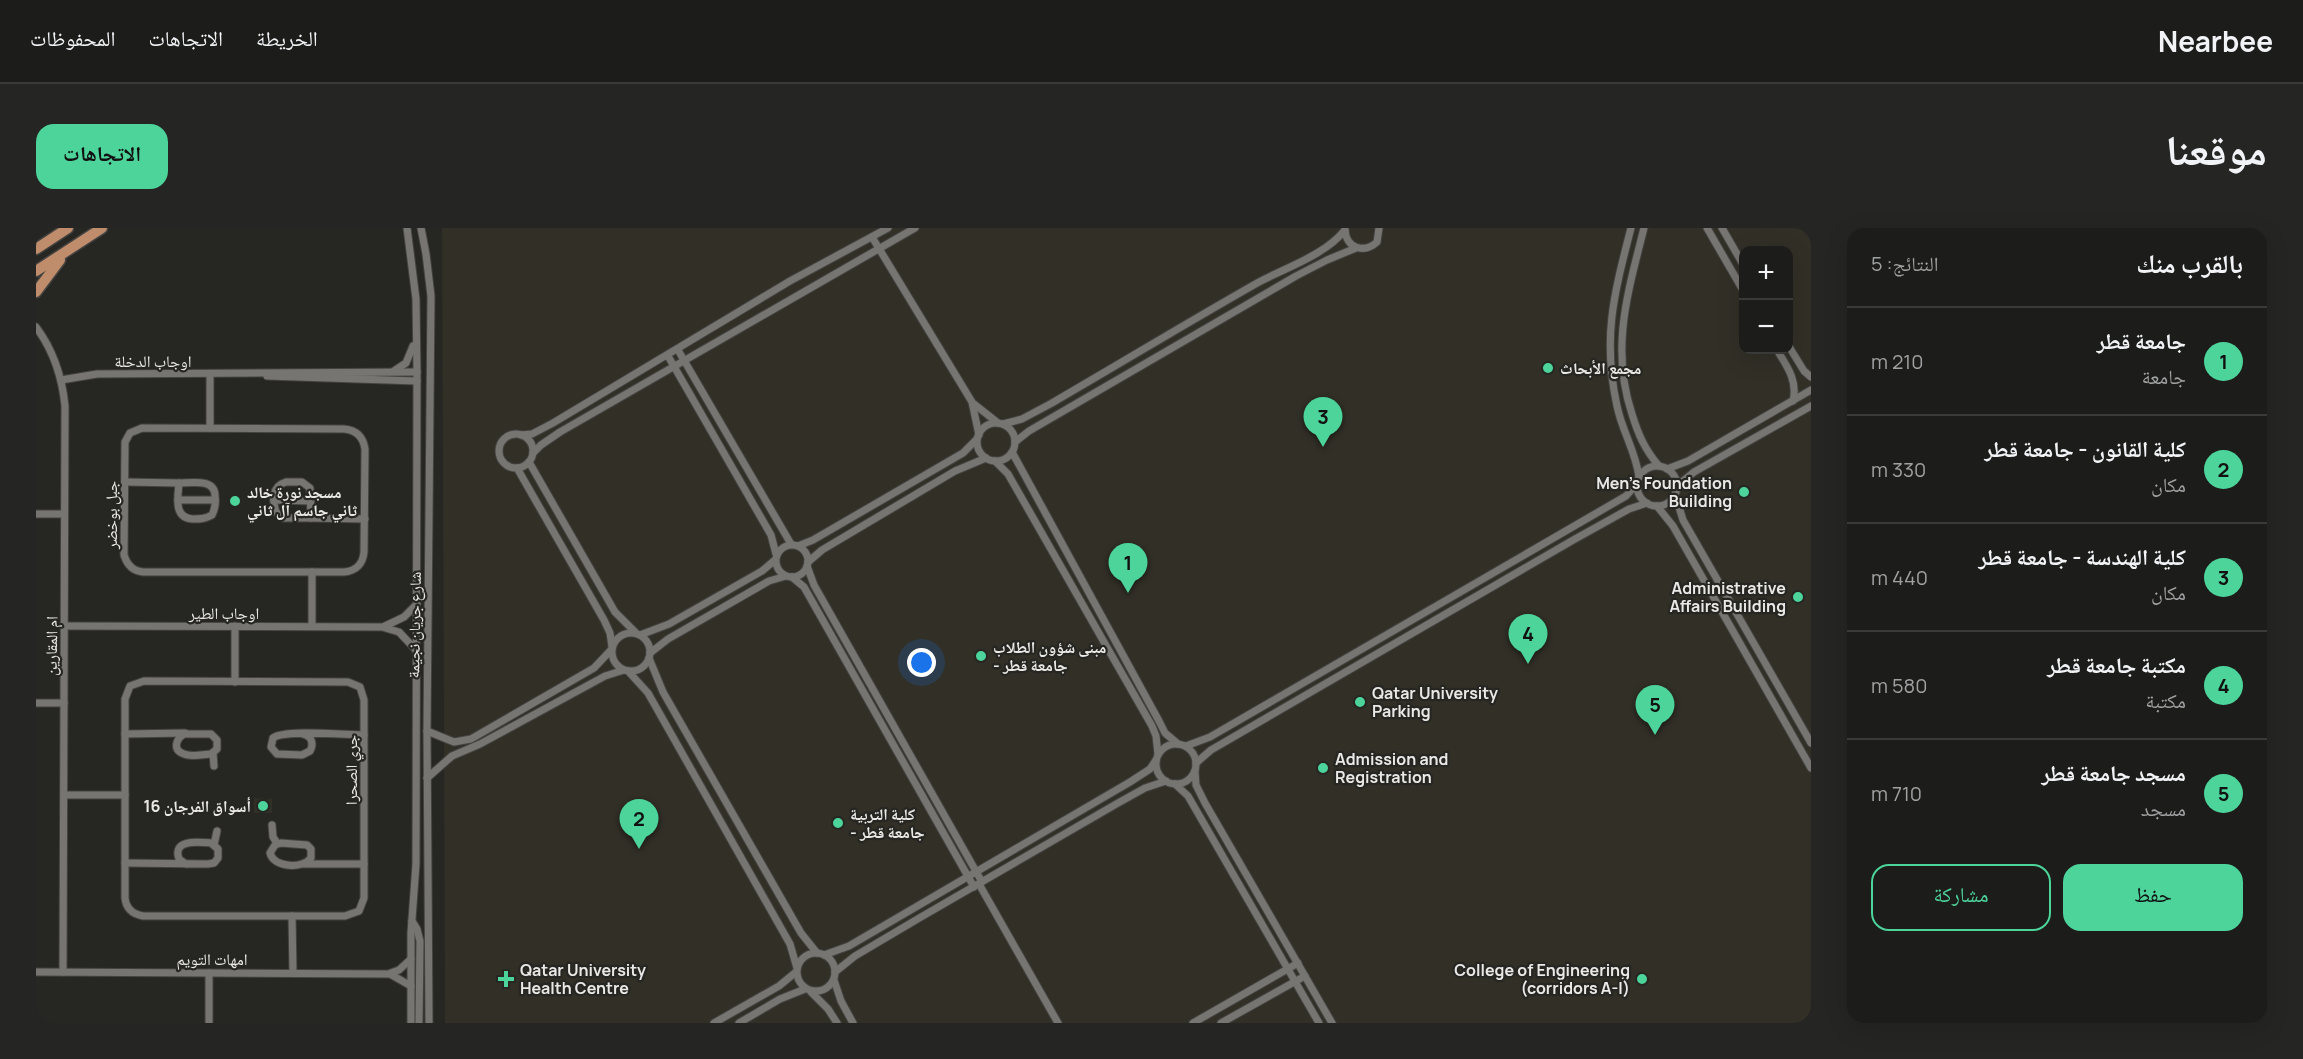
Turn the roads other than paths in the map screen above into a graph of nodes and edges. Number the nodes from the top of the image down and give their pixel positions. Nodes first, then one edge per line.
1 (68, 228) edge
2 (102, 228) edge
3 (407, 228) edge
4 (420, 228) edge
5 (888, 228) edge
6 (915, 228) edge
7 (1386, 228) edge
8 (1631, 228) edge
9 (1644, 228) edge
10 (1707, 228) edge
11 (1722, 228) edge
12 (1345, 229) edge
13 (1379, 232) edge
14 (872, 237) junction
15 (70, 248) junction
16 (880, 248) junction
17 (1356, 248) junction
18 (36, 249) edge
19 (1739, 259) edge
20 (36, 271) edge
21 (1739, 285) edge
22 (36, 292) edge
23 (416, 299) junction
24 (36, 327) edge
25 (678, 350) junction
26 (1793, 353) edge
27 (1779, 354) edge
28 (1135, 355) junction
29 (668, 356) junction
30 (684, 361) junction
31 (675, 366) junction
32 (1139, 366) junction
33 (391, 372) junction
34 (417, 372) junction
35 (1106, 372) junction
36 (210, 374) junction
37 (246, 374) junction
38 (1811, 377) edge
39 (61, 380) junction
40 (417, 381) junction
41 (1111, 382) junction
42 (1811, 390) edge
43 (1793, 401) junction
44 (972, 402) junction
45 (1811, 406) edge
46 (1000, 424) junction
47 (210, 429) junction
48 (724, 432) junction
49 (521, 435) junction
50 (978, 437) junction
51 (715, 438) junction
52 (1015, 442) junction
53 (1012, 452) junction
54 (533, 453) junction
55 (986, 458) junction
56 (995, 461) junction
57 (529, 462) junction
58 (517, 468) junction
59 (1663, 468) junction
60 (1638, 481) junction
61 (125, 482) junction
62 (179, 483) junction
63 (1676, 490) junction
64 (758, 491) junction
65 (750, 496) junction
66 (178, 500) junction
67 (215, 500) junction
68 (274, 500) junction
69 (311, 501) junction
70 (1647, 503) junction
71 (1657, 506) junction
72 (64, 513) junction
73 (36, 514) edge
74 (311, 518) junction
75 (364, 519) junction
76 (794, 545) junction
77 (776, 557) junction
78 (808, 564) junction
79 (312, 572) junction
80 (789, 577) junction
81 (417, 603) junction
82 (65, 626) junction
83 (235, 626) junction
84 (312, 626) junction
85 (382, 627) junction
86 (638, 634) junction
87 (612, 649) junction
88 (417, 652) junction
89 (650, 655) junction
90 (626, 671) junction
91 (1770, 671) junction
92 (1759, 678) junction
93 (235, 682) junction
94 (551, 692) junction
95 (557, 701) junction
96 (36, 703) edge
97 (64, 703) junction
98 (532, 704) junction
99 (537, 713) junction
100 (894, 726) junction
101 (426, 730) junction
102 (885, 731) junction
103 (1164, 731) junction
104 (162, 734) junction
105 (187, 734) junction
106 (303, 734) junction
107 (125, 735) junction
108 (327, 735) junction
109 (364, 735) junction
110 (1156, 736) junction
111 (1811, 743) edge
112 (176, 744) junction
113 (1178, 744) junction
114 (312, 746) junction
115 (1186, 746) junction
116 (213, 753) junction
117 (1157, 757) junction
118 (1196, 763) junction
119 (214, 766) dead end
120 (1811, 768) edge
121 (1194, 771) junction
122 (426, 778) junction
123 (1166, 781) junction
124 (1176, 784) junction
125 (928, 788) junction
126 (920, 792) junction
127 (64, 795) junction
128 (125, 795) junction
129 (1206, 804) junction
130 (1195, 809) junction
131 (272, 825) dead end
132 (217, 831) dead end
133 (278, 843) junction
134 (214, 845) junction
135 (312, 852) junction
136 (177, 853) junction
137 (125, 863) junction
138 (164, 863) junction
139 (186, 864) junction
140 (302, 864) junction
141 (326, 864) junction
142 (364, 864) junction
143 (975, 871) junction
144 (967, 875) junction
145 (978, 885) junction
146 (1259, 897) junction
147 (1249, 903) junction
148 (292, 916) junction
149 (412, 921) junction
150 (1288, 946) junction
151 (1278, 953) junction
152 (820, 954) junction
153 (411, 959) junction
154 (1298, 963) junction
155 (1287, 969) junction
156 (796, 970) junction
157 (36, 972) edge
158 (63, 972) junction
159 (209, 973) junction
160 (293, 973) junction
161 (388, 974) junction
162 (834, 976) junction
163 (1305, 976) junction
164 (1294, 981) junction
165 (411, 986) junction
166 (807, 990) junction
167 (738, 1009) junction
168 (742, 1021) edge
169 (209, 1023) edge
170 (411, 1023) edge
171 (419, 1023) edge
172 (429, 1023) edge
173 (714, 1023) edge
174 (837, 1023) edge
175 (853, 1023) edge
176 (1058, 1023) edge
177 (1194, 1023) edge
178 (1221, 1023) edge
179 (1318, 1023) edge
180 (1332, 1023) edge

1 - 18 main road
2 - 15 main road
3 - 23 street, شارع جريان نجيمة
4 - 101 street, شارع جريان نجيمة
5 - 14 street
6 - 16 street
7 - 13 street
8 - 60 street
9 - 59 street
10 - 21 street
11 - 19 street
12 - 17 street
12 - 28 street
13 - 17 street
14 - 16 street
14 - 25 street
15 - 20 main road
15 - 22 main road
16 - 30 street
16 - 44 street
17 - 32 street
23 - 33 street
23 - 34 street, شارع جريان نجيمة
24 - 39 street, ام المقارين
25 - 29 street
25 - 30 street
26 - 38 street
27 - 43 street
28 - 32 street
28 - 35 street
29 - 31 street
29 - 49 street
30 - 31 street
30 - 48 street
31 - 51 street
31 - 54 street
32 - 41 street
33 - 34 street, اوجاب الدخلة
33 - 37 street, اوجاب الدخلة
34 - 40 street, شارع جريان نجيمة
35 - 41 street
35 - 46 street
36 - 37 street, اوجاب الدخلة
36 - 39 street, اوجاب الدخلة
36 - 47 street
37 - 40 street, اوجاب الدخلة
39 - 72 street, ام المقارين
40 - 81 street, شارع جريان نجيمة
41 - 52 street
42 - 43 street
43 - 59 street
44 - 46 street
44 - 50 street
45 - 63 street
46 - 50 street
46 - 52 street
47 - 61 street, جبل بوخضر
47 - 75 street, جبل بوخضر
48 - 51 street
48 - 64 street
49 - 54 street
49 - 58 street
50 - 55 street
50 - 76 street
51 - 65 street
52 - 53 street
53 - 56 street
53 - 103 street
54 - 57 street
55 - 56 street
55 - 78 street
56 - 110 street
57 - 58 street
57 - 86 street
58 - 87 street
59 - 60 street
59 - 63 street
60 - 70 street
60 - 115 street
61 - 62 street
61 - 79 street, جبل بوخضر
62 - 66 street
62 - 67 street
63 - 71 street
63 - 91 street
64 - 65 street
64 - 76 street
65 - 77 street
66 - 67 street
66 - 67 street
68 - 69 street
68 - 69 street
68 - 74 street
69 - 74 street
70 - 71 street
70 - 118 street
71 - 92 street
72 - 73 street
72 - 82 street, ام المقارين
74 - 75 street
75 - 79 street, جبل بوخضر
76 - 77 street
76 - 78 street
77 - 80 street
77 - 86 street
78 - 80 street
78 - 100 street
79 - 84 street
80 - 89 street
80 - 102 street
81 - 85 street, اوجاب الطير
81 - 88 street, شارع جريان نجيمة
82 - 83 street, اوجاب الطير
82 - 97 street, ام المقارين
83 - 84 street, اوجاب الطير
83 - 93 street
84 - 85 street, اوجاب الطير
85 - 88 street, اوجاب الطير
86 - 87 street
86 - 89 street
87 - 90 street
87 - 94 street
88 - 149 street, شارع جريان نجيمة
89 - 90 street
89 - 152 street
90 - 95 street
90 - 156 street
91 - 92 street
91 - 111 street
92 - 120 street
93 - 107 street, جري الصحرا
93 - 109 street, جري الصحرا
94 - 95 street
94 - 98 street
95 - 99 street
96 - 97 street
97 - 127 street, ام المقارين
98 - 99 street
98 - 101 street
99 - 122 street
100 - 102 street
100 - 125 street
101 - 122 street, شارع جريان نجيمة
102 - 126 street
103 - 110 street
103 - 113 street
104 - 105 street
104 - 107 street
104 - 112 street
105 - 112 street
105 - 116 street
106 - 108 street
106 - 114 street
106 - 114 street
107 - 128 street, جري الصحرا
108 - 109 street
108 - 114 street
109 - 142 street, جري الصحرا
110 - 117 street
112 - 116 street
113 - 115 street
113 - 117 street
115 - 118 street
116 - 119 street
117 - 123 street
117 - 143 street
118 - 121 street
121 - 124 street
121 - 129 street
122 - 172 street, شارع جريان نجيمة
123 - 124 street
123 - 145 street
124 - 130 street
125 - 126 street
125 - 143 street
126 - 144 street
127 - 128 street
127 - 158 street, ام المقارين
128 - 137 street, جري الصحرا
129 - 130 street
129 - 146 street
130 - 147 street
131 - 133 street
132 - 134 street
133 - 135 street
133 - 140 street
134 - 136 street
134 - 139 street
135 - 140 street
135 - 141 street
136 - 138 street
136 - 139 street
137 - 138 street
137 - 148 street, جري الصحرا
138 - 139 street
140 - 141 street
141 - 142 street
142 - 148 street, جري الصحرا
143 - 144 street
143 - 145 street
144 - 145 street
144 - 152 street
145 - 162 street
145 - 176 street
146 - 147 street
146 - 150 street
147 - 151 street
148 - 160 street
149 - 153 street, شارع جريان نجيمة
149 - 171 street
150 - 151 street
150 - 154 street
151 - 155 street
152 - 156 street
152 - 162 street
153 - 161 street
153 - 165 street, شارع جريان نجيمة
154 - 155 street
154 - 163 street
155 - 164 street
155 - 177 street
156 - 166 street
156 - 167 street
157 - 158 street, امهات التويم
158 - 159 street, امهات التويم
159 - 160 street, امهات التويم
159 - 169 street
160 - 161 street, امهات التويم
161 - 165 street, امهات التويم
162 - 166 street
162 - 175 street
163 - 164 street
163 - 180 street
164 - 178 street
164 - 179 street
165 - 170 street, شارع جريان نجيمة
166 - 168 street
166 - 174 street
167 - 168 street
167 - 173 street

